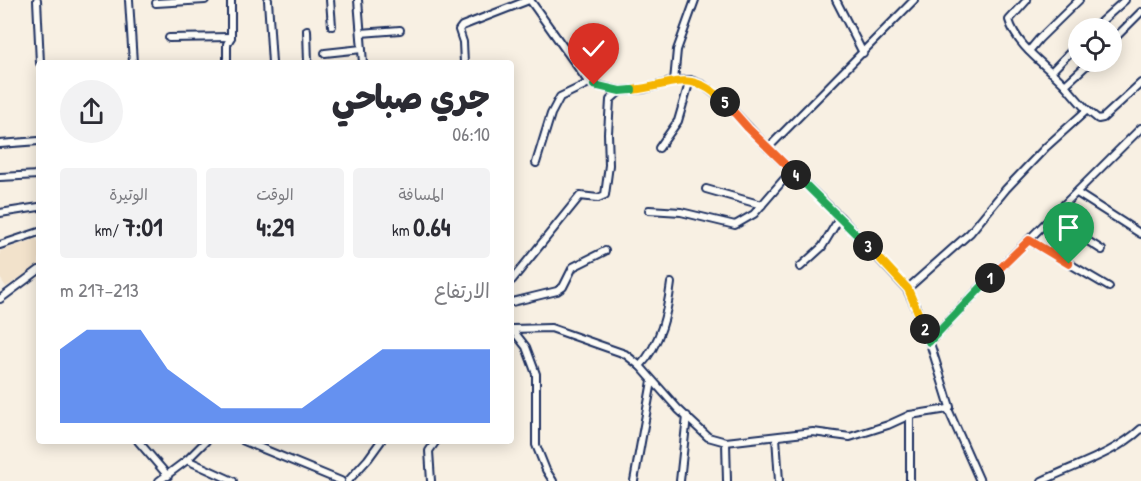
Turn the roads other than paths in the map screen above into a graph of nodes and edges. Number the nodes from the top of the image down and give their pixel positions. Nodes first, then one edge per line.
1 (37, 0) edge
2 (129, 0) edge
3 (205, 0) edge
4 (231, 0) edge
5 (268, 0) edge
6 (330, 0) edge
7 (358, 0) edge
8 (529, 0) edge
9 (696, 0) edge
10 (836, 0) edge
11 (914, 0) edge
12 (1027, 0) edge
13 (1079, 0) edge
14 (1125, 0) edge
15 (156, 3) dead end
16 (1141, 12) edge
17 (1105, 18) edge
18 (332, 26) dead end
19 (307, 30) dead end
20 (400, 30) dead end
21 (1122, 31) edge
22 (361, 33) junction
23 (170, 38) dead end
24 (231, 38) junction
25 (362, 49) junction
26 (1029, 51) junction
27 (326, 53) dead end
28 (863, 53) junction
29 (1068, 54) edge
30 (40, 60) edge
31 (133, 60) edge
32 (227, 60) edge
33 (272, 60) edge
34 (308, 60) edge
35 (363, 60) edge
36 (464, 60) edge
37 (1051, 72) junction
38 (1079, 72) edge
39 (690, 80) junction
40 (674, 81) junction
41 (588, 83) junction
42 (1141, 83) edge
43 (1065, 85) junction
44 (620, 91) junction
45 (1087, 110) junction
46 (1141, 128) edge
47 (36, 141) edge
48 (0, 144) edge
49 (659, 148) dead end
50 (768, 148) junction
51 (536, 163) dead end
52 (792, 170) junction
53 (36, 175) edge
54 (0, 177) edge
55 (706, 189) dead end
56 (1077, 193) junction
57 (762, 205) junction
58 (36, 207) edge
59 (649, 210) dead end
60 (0, 213) edge
61 (840, 217) junction
62 (1050, 217) junction
63 (36, 233) edge
64 (1141, 234) edge
65 (1029, 240) junction
66 (0, 245) edge
67 (1102, 250) dead end
68 (605, 251) dead end
69 (800, 267) dead end
70 (36, 273) edge
71 (514, 278) edge
72 (670, 283) dead end
73 (1109, 287) dead end
74 (908, 289) junction
75 (0, 299) edge
76 (514, 302) edge
77 (514, 329) edge
78 (514, 332) edge
79 (929, 342) junction
80 (640, 366) junction
81 (652, 381) junction
82 (948, 409) junction
83 (910, 415) junction
84 (687, 416) junction
85 (1141, 429) edge
86 (776, 437) junction
87 (726, 442) junction
88 (141, 444) edge
89 (203, 444) edge
90 (251, 444) edge
91 (379, 444) edge
92 (434, 444) edge
93 (187, 460) junction
94 (168, 476) junction
95 (159, 481) edge
96 (233, 481) edge
97 (341, 481) edge
98 (348, 481) edge
99 (431, 481) edge
100 (554, 481) edge
101 (634, 481) edge
102 (680, 481) edge
103 (727, 481) edge
104 (779, 481) edge
105 (910, 481) edge
106 (980, 481) edge
107 (1042, 481) edge

1 - 30 street
2 - 31 street
3 - 15 street
4 - 24 street
5 - 33 street
6 - 18 street
7 - 22 street
8 - 36 street
8 - 41 street
9 - 40 street
10 - 28 street
11 - 28 street
12 - 26 street
13 - 26 street
14 - 17 street
16 - 21 street
19 - 34 street
20 - 22 street
22 - 25 street
23 - 24 street
24 - 32 street
25 - 27 street
25 - 35 street
26 - 37 street
28 - 50 street
29 - 37 street
37 - 43 street
38 - 43 street
39 - 40 street
39 - 49 street
39 - 50 street
40 - 44 street
41 - 44 street
41 - 51 street
42 - 45 street
43 - 45 street
44 - 71 street
45 - 74 street
46 - 56 street
47 - 48 street
50 - 52 street
52 - 57 street
52 - 61 street
53 - 54 street
55 - 57 street
56 - 62 street
56 - 64 street
57 - 59 street
58 - 60 street
61 - 69 street
61 - 74 street
62 - 65 street
62 - 67 street
63 - 66 street
65 - 73 street
65 - 79 street
68 - 76 street
70 - 75 street
72 - 80 street
74 - 79 street
77 - 80 street
78 - 100 street
79 - 82 street
80 - 81 street
81 - 84 street
81 - 101 street
82 - 83 street
82 - 106 street
83 - 86 street
83 - 105 street
84 - 87 street
84 - 102 street
85 - 107 street
86 - 87 street
86 - 104 street
87 - 103 street
88 - 94 street
89 - 93 street
90 - 97 street
91 - 98 street
92 - 99 street
93 - 94 street
93 - 96 street
94 - 95 street

